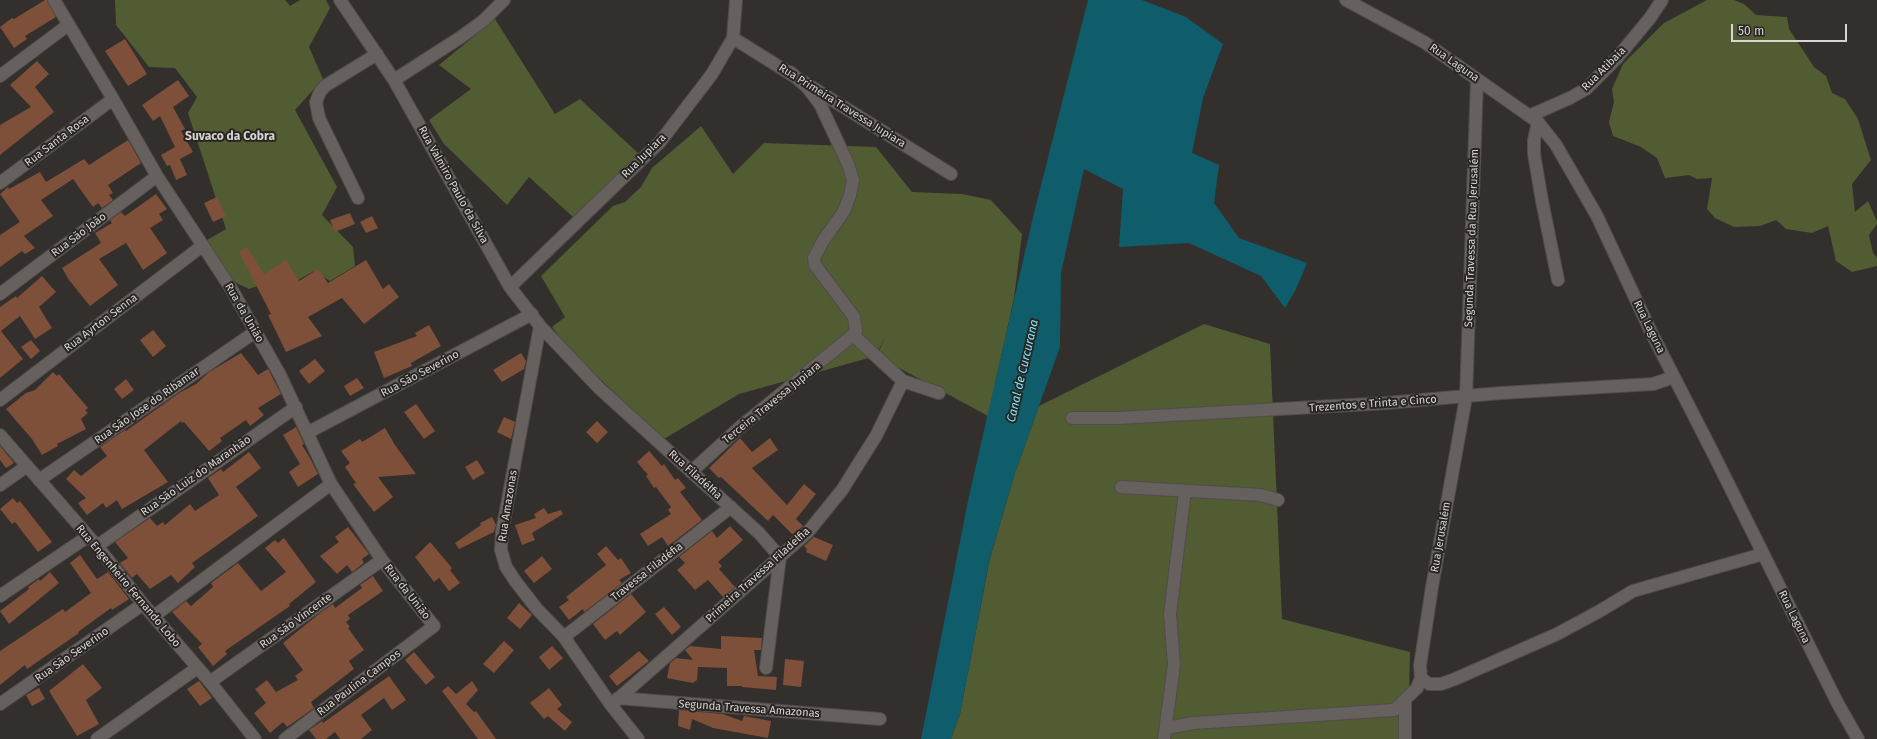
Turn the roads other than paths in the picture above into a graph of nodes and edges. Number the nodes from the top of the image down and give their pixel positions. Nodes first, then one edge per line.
1 (54, 0) edge
2 (340, 0) edge
3 (504, 0) edge
4 (736, 0) edge
5 (1346, 0) edge
6 (1662, 0) edge
7 (68, 25) junction
8 (733, 38) junction
9 (377, 54) junction
10 (790, 72) junction
11 (0, 76) edge
12 (394, 80) junction
13 (1477, 80) junction
14 (113, 99) junction
15 (1534, 119) junction
16 (952, 174) dead end
17 (158, 176) junction
18 (0, 182) edge
19 (358, 198) dead end
20 (202, 246) junction
21 (1558, 280) dead end
22 (510, 287) junction
23 (0, 294) edge
24 (532, 314) junction
25 (540, 326) junction
26 (255, 332) junction
27 (853, 335) junction
28 (1674, 377) junction
29 (903, 381) junction
30 (939, 394) dead end
31 (1466, 397) junction
32 (0, 400) edge
33 (296, 407) junction
34 (1072, 418) dead end
35 (307, 433) junction
36 (0, 435) edge
37 (27, 466) junction
38 (691, 472) junction
39 (39, 480) junction
40 (331, 484) junction
41 (0, 485) edge
42 (1121, 487) dead end
43 (1185, 491) junction
44 (1278, 500) dead end
45 (731, 507) junction
46 (87, 537) junction
47 (97, 546) junction
48 (1763, 554) junction
49 (780, 557) junction
50 (382, 560) junction
51 (0, 596) edge
52 (143, 604) junction
53 (154, 616) junction
54 (434, 626) joint
55 (564, 637) junction
56 (197, 668) junction
57 (766, 668) dead end
58 (1421, 678) junction
59 (210, 682) junction
60 (1405, 701) junction
61 (614, 702) junction
62 (0, 704) edge
63 (880, 719) dead end
64 (1165, 733) edge
65 (97, 739) edge
66 (255, 739) edge
67 (285, 739) edge
68 (638, 739) edge
69 (1405, 739) edge
70 (1858, 739) edge

1 - 7 street, Rua da União
2 - 9 street, Rua Valmiro Paulo da Silva
3 - 12 street
4 - 8 street, Rua Jupiara
5 - 13 street, Rua Laguna
6 - 15 street, Rua Atibaia
7 - 11 street
7 - 14 street, Rua da União
8 - 10 street, Rua Primeira Travessa Jupiara
8 - 22 street, Rua Jupiara
9 - 12 street, Rua Valmiro Paulo da Silva
9 - 19 street
10 - 16 street, Rua Primeira Travessa Jupiara
10 - 27 street
12 - 22 street, Rua Valmiro Paulo da Silva
13 - 15 street, Rua Laguna
13 - 31 street, Segunda Travessa da Rua Jerusalém
14 - 17 street, Rua da União
14 - 18 street, Rua Santa Rosa
15 - 21 street
15 - 28 street, Rua Laguna
17 - 20 street, Rua da União
17 - 23 street, Rua São João
20 - 26 street, Rua da União
20 - 32 street, Rua Ayrton Senna
22 - 24 street, Rua Valmiro Paulo da Silva
24 - 25 street, Rua Filadélfia
24 - 35 street, Rua São Severino
25 - 38 street, Rua Filadélfia
25 - 55 street, Rua Amazonas
26 - 33 street, Rua da União
26 - 39 street, Rua São Jose do Ribamar
27 - 29 street
27 - 38 street, Terceira Travessa Jupiara
28 - 31 street, Trezentos e Trinta e Cinco
28 - 48 street, Rua Laguna
29 - 30 street
29 - 49 street, Primeira Travessa Filadelfia
31 - 34 street, Trezentos e Trinta e Cinco
31 - 58 street, Rua Jerusalém
33 - 35 street, Rua da União
33 - 47 street, Rua São Luiz do Maranhão
35 - 40 street, Rua da União
36 - 37 street, Rua Engenheiro Fernando Lobo
37 - 39 street, Rua Engenheiro Fernando Lobo
37 - 41 street
38 - 45 street, Rua Filadélfia
39 - 46 street, Rua Engenheiro Fernando Lobo
40 - 50 street, Rua da União
40 - 53 street
42 - 43 street
43 - 44 street
43 - 64 street
45 - 49 street, Rua Filadélfia
45 - 55 street, Travessa Filadéfia
46 - 47 street, Rua Engenheiro Fernando Lobo
46 - 51 street
47 - 52 street, Rua Engenheiro Fernando Lobo
48 - 58 street
48 - 70 street, Rua Laguna
49 - 57 street
49 - 61 street, Primeira Travessa Filadelfia
50 - 54 street, Rua da União
50 - 59 street, Rua São Vincente
52 - 53 street, Rua Engenheiro Fernando Lobo
52 - 62 street, Rua São Severino
53 - 56 street, Rua Engenheiro Fernando Lobo
54 - 67 street, Rua Paulina Campos
55 - 61 street, Rua Amazonas
56 - 59 street, Rua Engenheiro Fernando Lobo
56 - 65 street
58 - 60 street
59 - 66 street, Rua Engenheiro Fernando Lobo
60 - 64 street
60 - 69 street
61 - 63 street, Segunda Travessa Amazonas
61 - 68 street, Rua Amazonas

